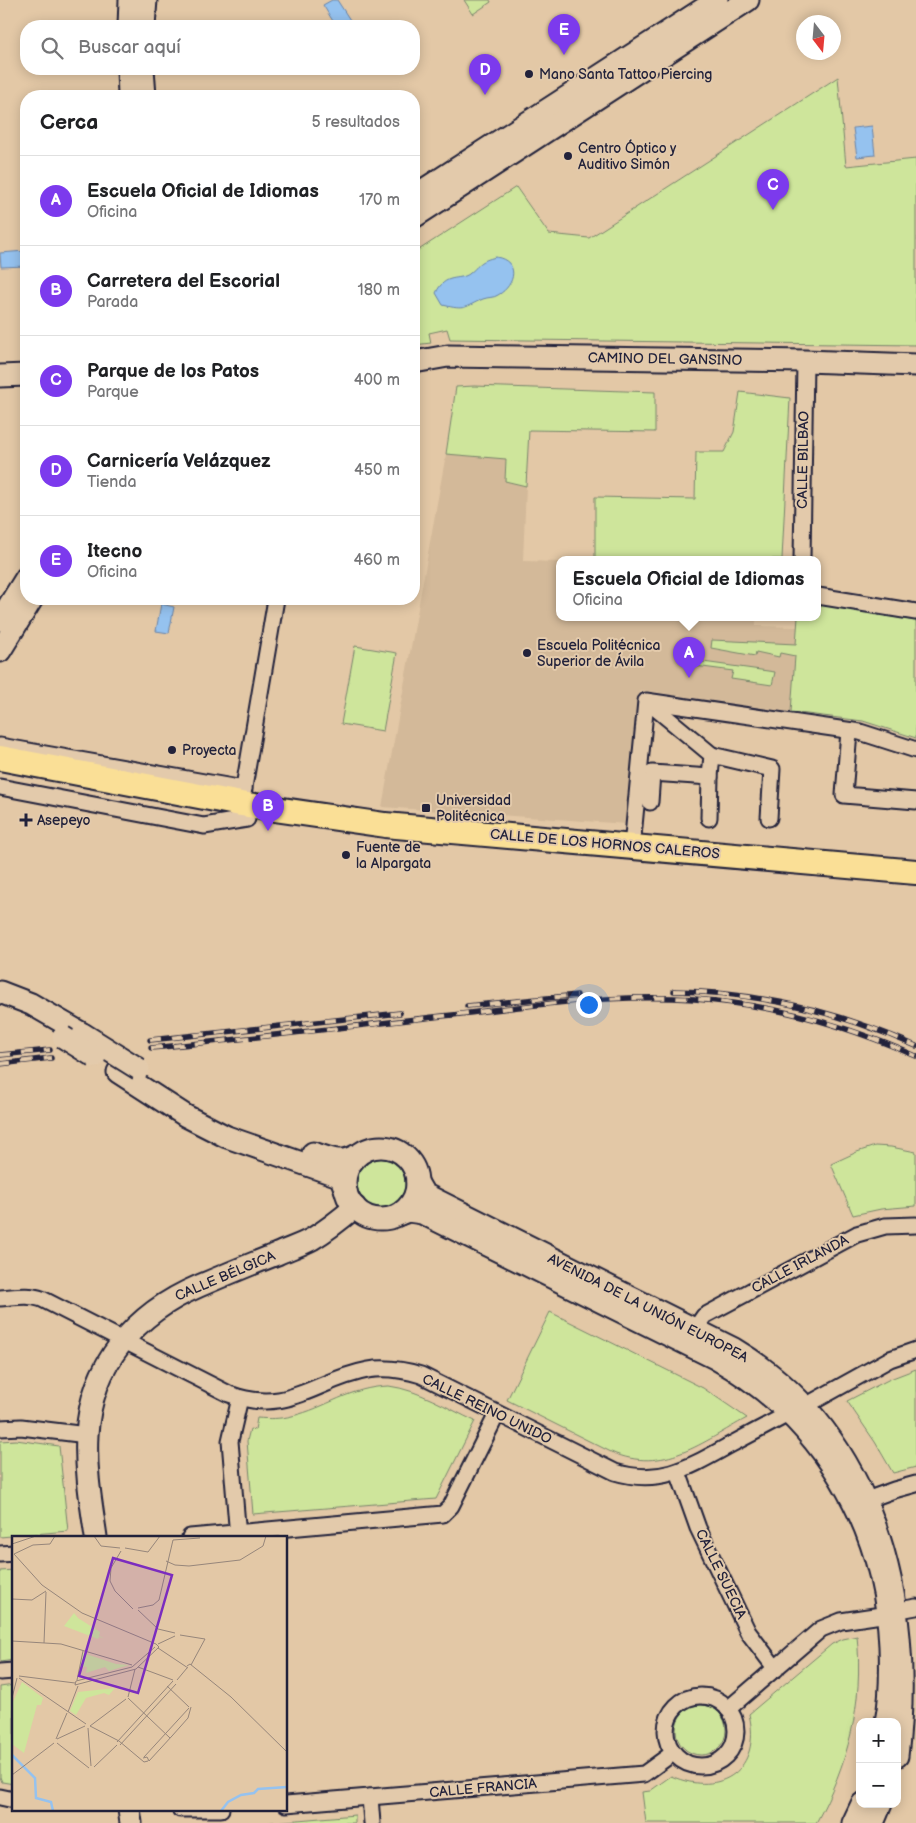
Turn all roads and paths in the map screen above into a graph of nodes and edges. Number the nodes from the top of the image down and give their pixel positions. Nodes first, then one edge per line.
1 (130, 0) edge
2 (146, 0) edge
3 (717, 0) edge
4 (748, 0) edge
5 (129, 20) edge
6 (144, 20) edge
7 (128, 75) edge
8 (143, 75) edge
9 (129, 90) edge
10 (145, 90) edge
11 (420, 192) edge
12 (420, 213) edge
13 (420, 361) edge
14 (805, 361) junction
15 (916, 365) edge
16 (20, 374) edge
17 (0, 376) edge
18 (802, 556) edge
19 (20, 588) edge
20 (821, 596) edge
21 (28, 605) edge
22 (275, 605) edge
23 (916, 612) edge
24 (0, 620) edge
25 (0, 651) edge
26 (646, 701) junction
27 (849, 731) junction
28 (0, 746) edge
29 (916, 750) edge
30 (712, 755) junction
31 (0, 758) edge
32 (0, 774) edge
33 (710, 777) junction
34 (0, 787) edge
35 (916, 801) edge
36 (650, 802) dead end
37 (244, 804) junction
38 (709, 818) dead end
39 (769, 818) dead end
40 (632, 847) junction
41 (916, 872) edge
42 (916, 887) edge
43 (0, 992) edge
44 (0, 1003) edge
45 (73, 1036) junction
46 (129, 1071) junction
47 (358, 1156) junction
48 (417, 1182) junction
49 (350, 1199) junction
50 (400, 1214) junction
51 (916, 1225) edge
52 (0, 1298) edge
53 (695, 1329) junction
54 (122, 1341) junction
55 (916, 1350) edge
56 (240, 1398) junction
57 (798, 1409) junction
58 (497, 1414) junction
59 (0, 1428) edge
60 (87, 1435) junction
61 (678, 1472) junction
62 (916, 1484) edge
63 (872, 1498) junction
64 (238, 1535) edge
65 (96, 1536) edge
66 (214, 1536) edge
67 (903, 1610) edge
68 (776, 1668) junction
69 (728, 1709) junction
70 (886, 1718) edge
71 (901, 1738) edge
72 (673, 1753) junction
73 (370, 1797) junction
74 (288, 1804) edge
75 (860, 1808) edge
76 (879, 1808) edge
77 (129, 1810) edge
78 (131, 1823) edge
79 (372, 1823) edge
80 (853, 1823) edge
81 (873, 1823) edge

1 - 5 main road
2 - 6 main road
3 - 11 main road
4 - 12 main road
7 - 9 main road
8 - 10 main road
13 - 14 main road, CAMINO DEL GANSINO
14 - 15 main road, CAMINO DEL GANSINO
14 - 18 street, CALLE BILBAO
16 - 17 main road
19 - 24 main road
20 - 23 street
21 - 25 main road
22 - 37 street
26 - 27 street
26 - 30 street
26 - 40 street
27 - 29 street
27 - 35 street
28 - 37 street, CALLE DE LOS HORNOS CALEROS
30 - 33 street
30 - 39 street
31 - 37 main road, CALLE DE LOS HORNOS CALEROS
32 - 37 main road, CALLE DE LOS HORNOS CALEROS
33 - 36 street
33 - 38 street
34 - 37 street, CALLE DE LOS HORNOS CALEROS
37 - 40 main road, CALLE DE LOS HORNOS CALEROS
37 - 42 main road, CALLE DE LOS HORNOS CALEROS
40 - 41 main road, CALLE DE LOS HORNOS CALEROS
43 - 45 main road
44 - 45 main road
45 - 46 main road, bridge
46 - 47 main road
46 - 49 main road
47 - 48 main road
47 - 49 main road
48 - 50 main road
48 - 53 main road, AVENIDA DE LA UNIÓN EUROPEA
49 - 50 main road
49 - 54 main road, CALLE BÉLGICA
50 - 57 main road, AVENIDA DE LA UNIÓN EUROPEA
51 - 53 street, CALLE IRLANDA
52 - 54 street, CALLE REINO UNIDO
53 - 57 main road, AVENIDA DE LA UNIÓN EUROPEA
54 - 56 street, CALLE REINO UNIDO
54 - 60 main road, CALLE BÉLGICA
55 - 57 street, CALLE REINO UNIDO
56 - 58 street, CALLE REINO UNIDO
56 - 64 street
57 - 61 street, CALLE REINO UNIDO
57 - 63 main road, AVENIDA DE LA UNIÓN EUROPEA
57 - 67 main road, AVENIDA DE LA UNIÓN EUROPEA
58 - 61 street, CALLE REINO UNIDO
58 - 64 street
59 - 60 street
60 - 65 main road, CALLE BÉLGICA
61 - 68 street, CALLE SUECIA
62 - 63 street
63 - 67 main road, AVENIDA DE LA UNIÓN EUROPEA
64 - 66 street
67 - 68 street
67 - 70 main road, AVENIDA DE LA UNIÓN EUROPEA
67 - 71 main road, AVENIDA DE LA UNIÓN EUROPEA
68 - 69 street
69 - 72 street
69 - 72 street
72 - 73 street, CALLE FRANCIA
73 - 74 street, CALLE FRANCIA
73 - 79 street
75 - 80 main road
76 - 81 main road
77 - 78 main road

